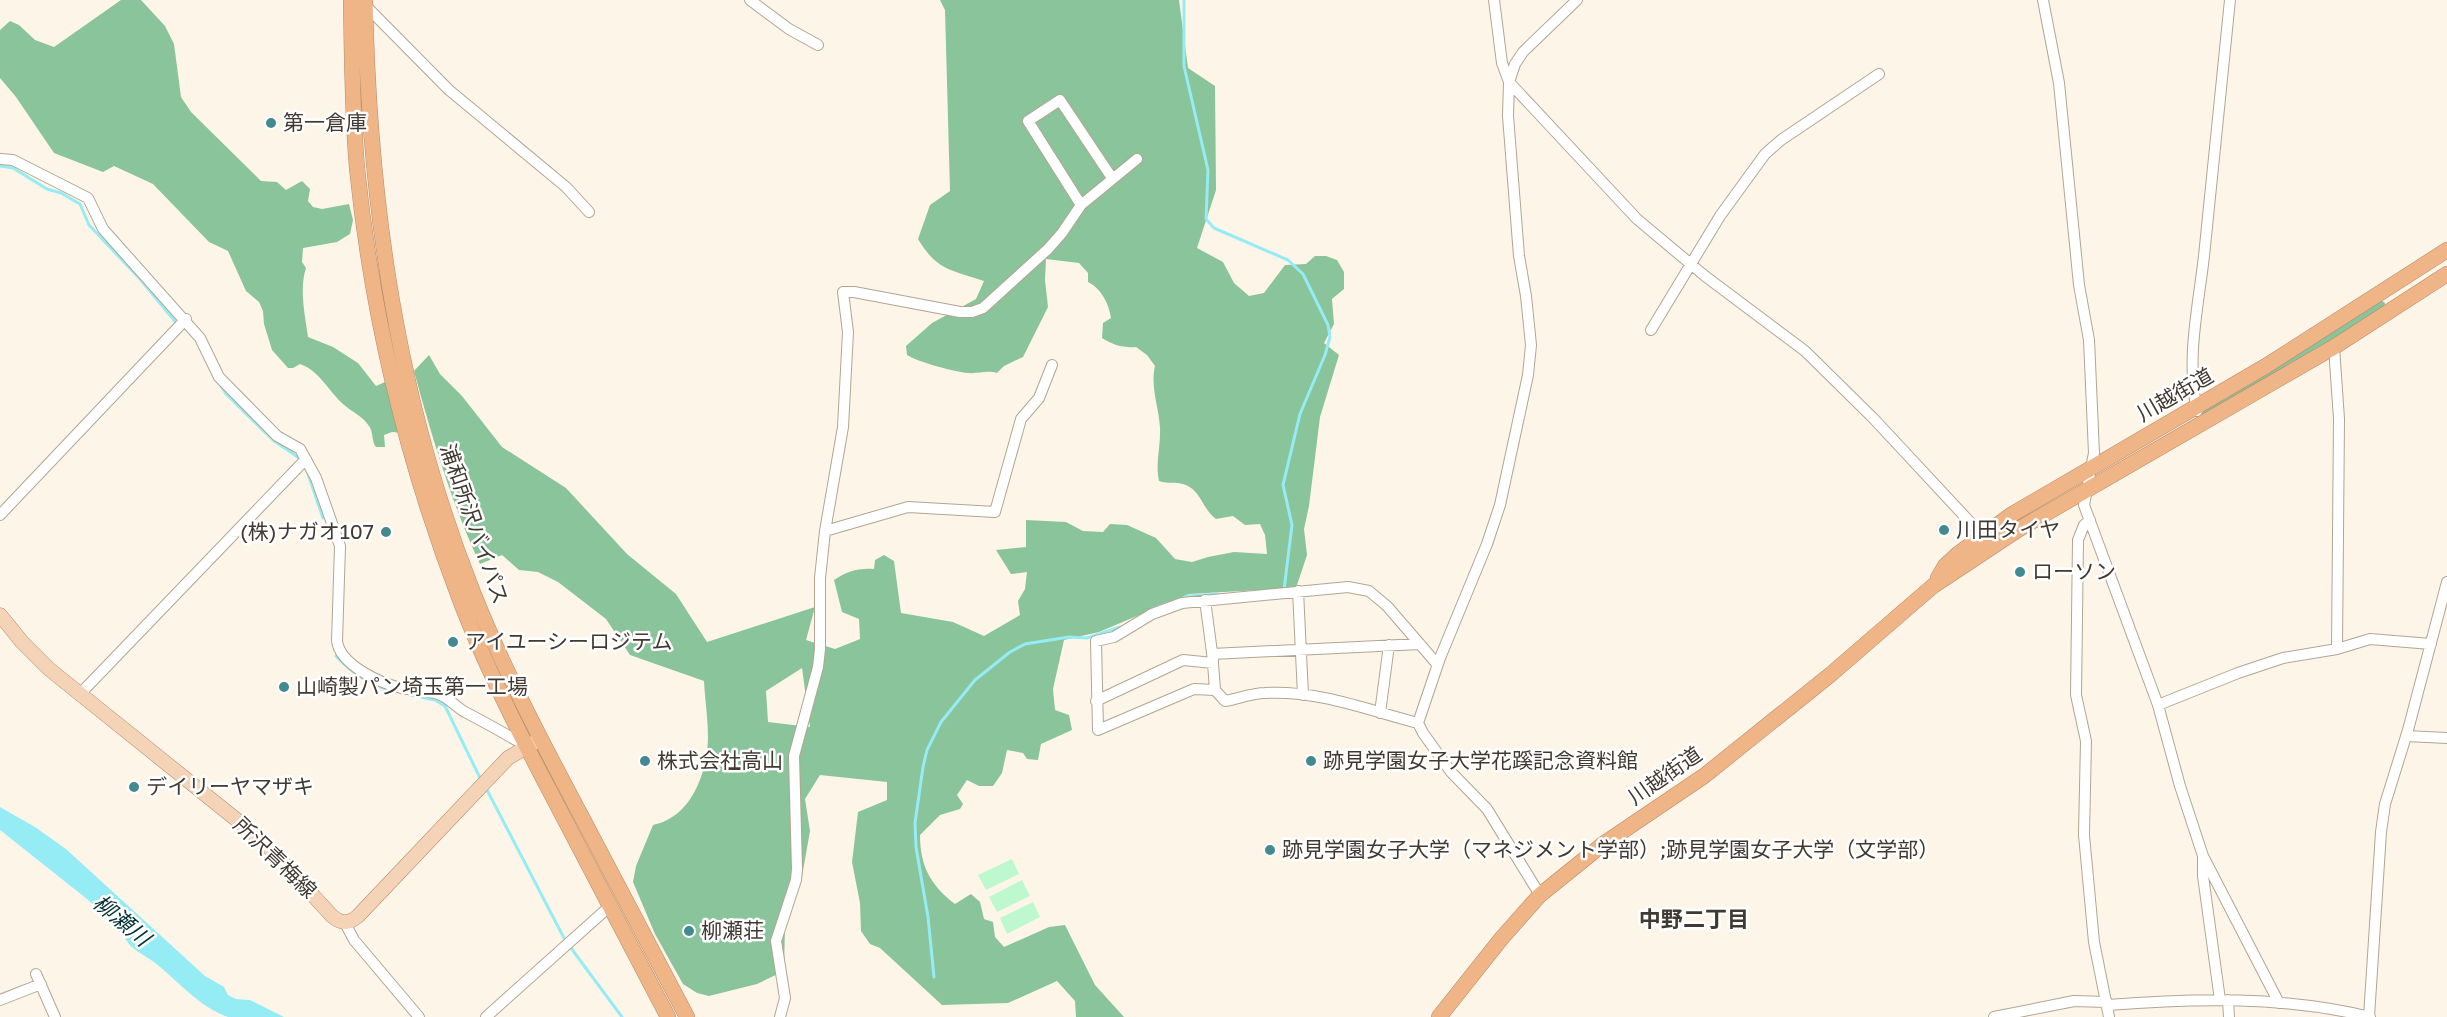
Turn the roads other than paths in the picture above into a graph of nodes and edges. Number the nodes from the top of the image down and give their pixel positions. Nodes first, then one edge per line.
1 (750, 0) edge
2 (1494, 0) edge
3 (1577, 0) edge
4 (2043, 0) edge
5 (2230, 0) edge
6 (360, 2) edge
7 (818, 45) dead end
8 (1879, 74) dead end
9 (1509, 82) junction
10 (0, 159) edge
11 (1137, 159) dead end
12 (1112, 178) junction
13 (1081, 205) junction
14 (589, 212) dead end
15 (2447, 250) edge
16 (1691, 264) junction
17 (2447, 274) edge
18 (2384, 291) junction
19 (2395, 309) junction
20 (186, 320) junction
21 (1651, 330) dead end
22 (2334, 347) junction
23 (1052, 365) dead end
24 (2196, 407) junction
25 (2200, 426) junction
26 (306, 459) junction
27 (2092, 466) junction
28 (2086, 489) junction
29 (0, 515) edge
30 (2090, 520) junction
31 (825, 531) junction
32 (1982, 535) junction
33 (2447, 582) edge
34 (1933, 586) junction
35 (1298, 591) junction
36 (1205, 600) junction
37 (0, 615) edge
38 (1420, 644) junction
39 (2431, 644) junction
40 (1389, 645) junction
41 (1301, 649) junction
42 (2337, 649) junction
43 (1213, 659) junction
44 (1437, 664) junction
45 (1215, 690) junction
46 (80, 694) junction
47 (1303, 695) junction
48 (1096, 701) junction
49 (2158, 705) junction
50 (1380, 713) junction
51 (1418, 723) junction
52 (2406, 736) junction
53 (2447, 738) edge
54 (541, 739) junction
55 (526, 746) junction
56 (2203, 856) junction
57 (1540, 896) junction
58 (610, 906) junction
59 (345, 923) junction
60 (655, 956) junction
61 (0, 1000) edge
62 (2224, 1000) junction
63 (2108, 1003) junction
64 (2279, 1003) junction
65 (55, 1017) edge
66 (418, 1017) edge
67 (486, 1017) edge
68 (668, 1017) edge
69 (687, 1017) edge
70 (695, 1017) edge
71 (780, 1017) edge
72 (1439, 1017) edge
73 (1994, 1017) edge
74 (2109, 1017) edge
75 (2229, 1017) edge
76 (2369, 1017) edge

1 - 7 street
2 - 9 street
3 - 9 street
4 - 27 street
5 - 24 street
6 - 14 street
6 - 54 highway, 浦和所沢バイパス
6 - 55 highway, 浦和所沢バイパス
8 - 16 street
9 - 16 street
9 - 44 street
10 - 20 street
11 - 12 street
12 - 13 street
12 - 13 street
13 - 31 street
15 - 18 highway, 川越街道
16 - 21 street
16 - 32 street
17 - 19 highway, 川越街道
18 - 19 highway
18 - 24 highway, 川越街道
19 - 22 highway, 川越街道
20 - 26 street
20 - 29 street
22 - 25 highway, 川越街道
22 - 42 street
23 - 31 street
24 - 25 street
24 - 27 highway, 川越街道
25 - 28 highway, 川越街道
26 - 46 street
26 - 55 street
27 - 28 street
27 - 32 highway, 川越街道
28 - 30 street
28 - 34 highway, 川越街道
30 - 49 street
30 - 63 street
31 - 71 street
32 - 34 highway, 川越街道
33 - 39 street
34 - 57 highway, 川越街道
35 - 36 street
35 - 38 street
35 - 41 street
36 - 43 street
36 - 48 street
37 - 46 main road, 所沢青梅線
38 - 40 street
38 - 44 street
39 - 42 street
39 - 52 street
40 - 41 street
40 - 50 street
41 - 43 street
41 - 47 street
42 - 49 street
43 - 45 street
43 - 48 street
44 - 51 street
45 - 47 street
45 - 48 street
46 - 59 main road, 所沢青梅線
47 - 50 street
49 - 56 street
50 - 51 street
51 - 57 street
52 - 53 street
52 - 76 street
54 - 55 main road
54 - 60 highway, 浦和所沢バイパス
55 - 58 highway, 浦和所沢バイパス
55 - 59 main road
56 - 62 street
56 - 64 street
57 - 72 highway, 川越街道
58 - 67 street
58 - 68 highway, 浦和所沢バイパス
59 - 66 street
60 - 69 highway, 浦和所沢バイパス
60 - 70 highway
61 - 65 street
62 - 63 street
62 - 64 street
62 - 75 street
63 - 73 street
63 - 74 street
64 - 76 street

